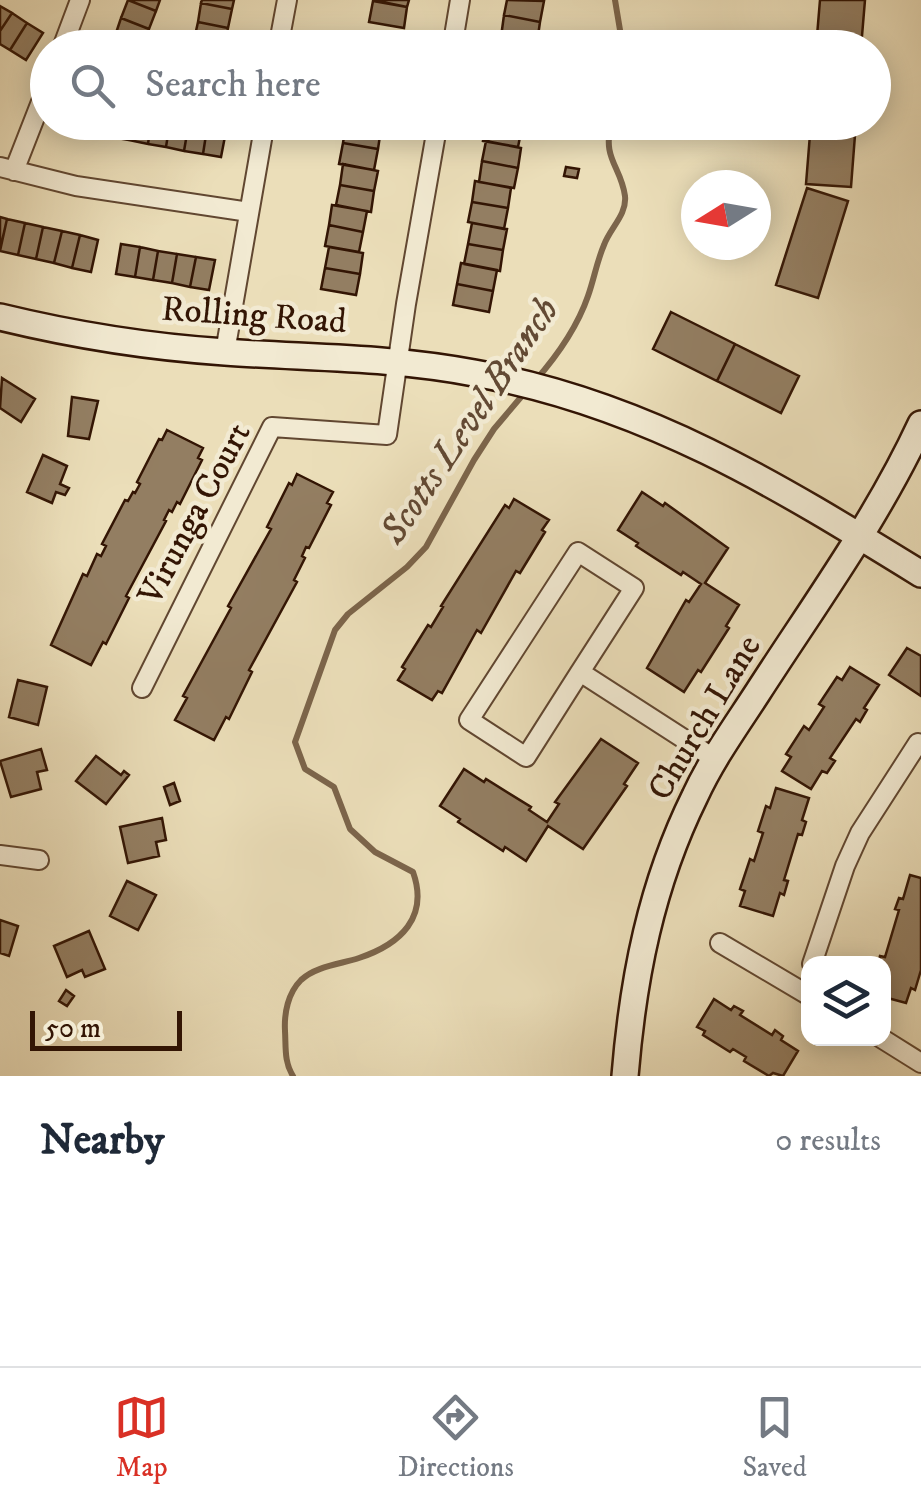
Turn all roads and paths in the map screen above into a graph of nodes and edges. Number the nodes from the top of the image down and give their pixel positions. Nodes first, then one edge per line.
1 (287, 0) edge
2 (460, 0) edge
3 (77, 1) edge
4 (68, 30) edge
5 (281, 30) edge
6 (455, 30) edge
7 (30, 121) edge
8 (262, 140) edge
9 (435, 140) edge
10 (7, 169) edge
11 (249, 212) junction
12 (0, 316) edge
13 (225, 352) junction
14 (398, 362) junction
15 (921, 424) edge
16 (859, 536) junction
17 (921, 574) edge
18 (580, 672) junction
19 (142, 688) dead end
20 (918, 743) dead end
21 (714, 759) junction
22 (0, 855) edge
23 (40, 860) dead end
24 (720, 943) dead end
25 (815, 956) edge
26 (801, 990) edge
27 (891, 1044) edge
28 (921, 1063) edge
29 (625, 1076) edge

1 - 5 street
2 - 6 street
3 - 4 street
7 - 10 street
8 - 11 street
9 - 14 street
10 - 11 street
11 - 13 street
12 - 13 street, Rolling Road
13 - 14 street, Rolling Road
14 - 16 street, Rolling Road
14 - 19 street, Virunga Court
15 - 16 street, Church Lane
16 - 17 street, Rolling Road
16 - 21 street, Church Lane
18 - 18 street
18 - 21 street
20 - 25 street
21 - 29 street, Church Lane
22 - 23 street
24 - 26 street
27 - 28 street

